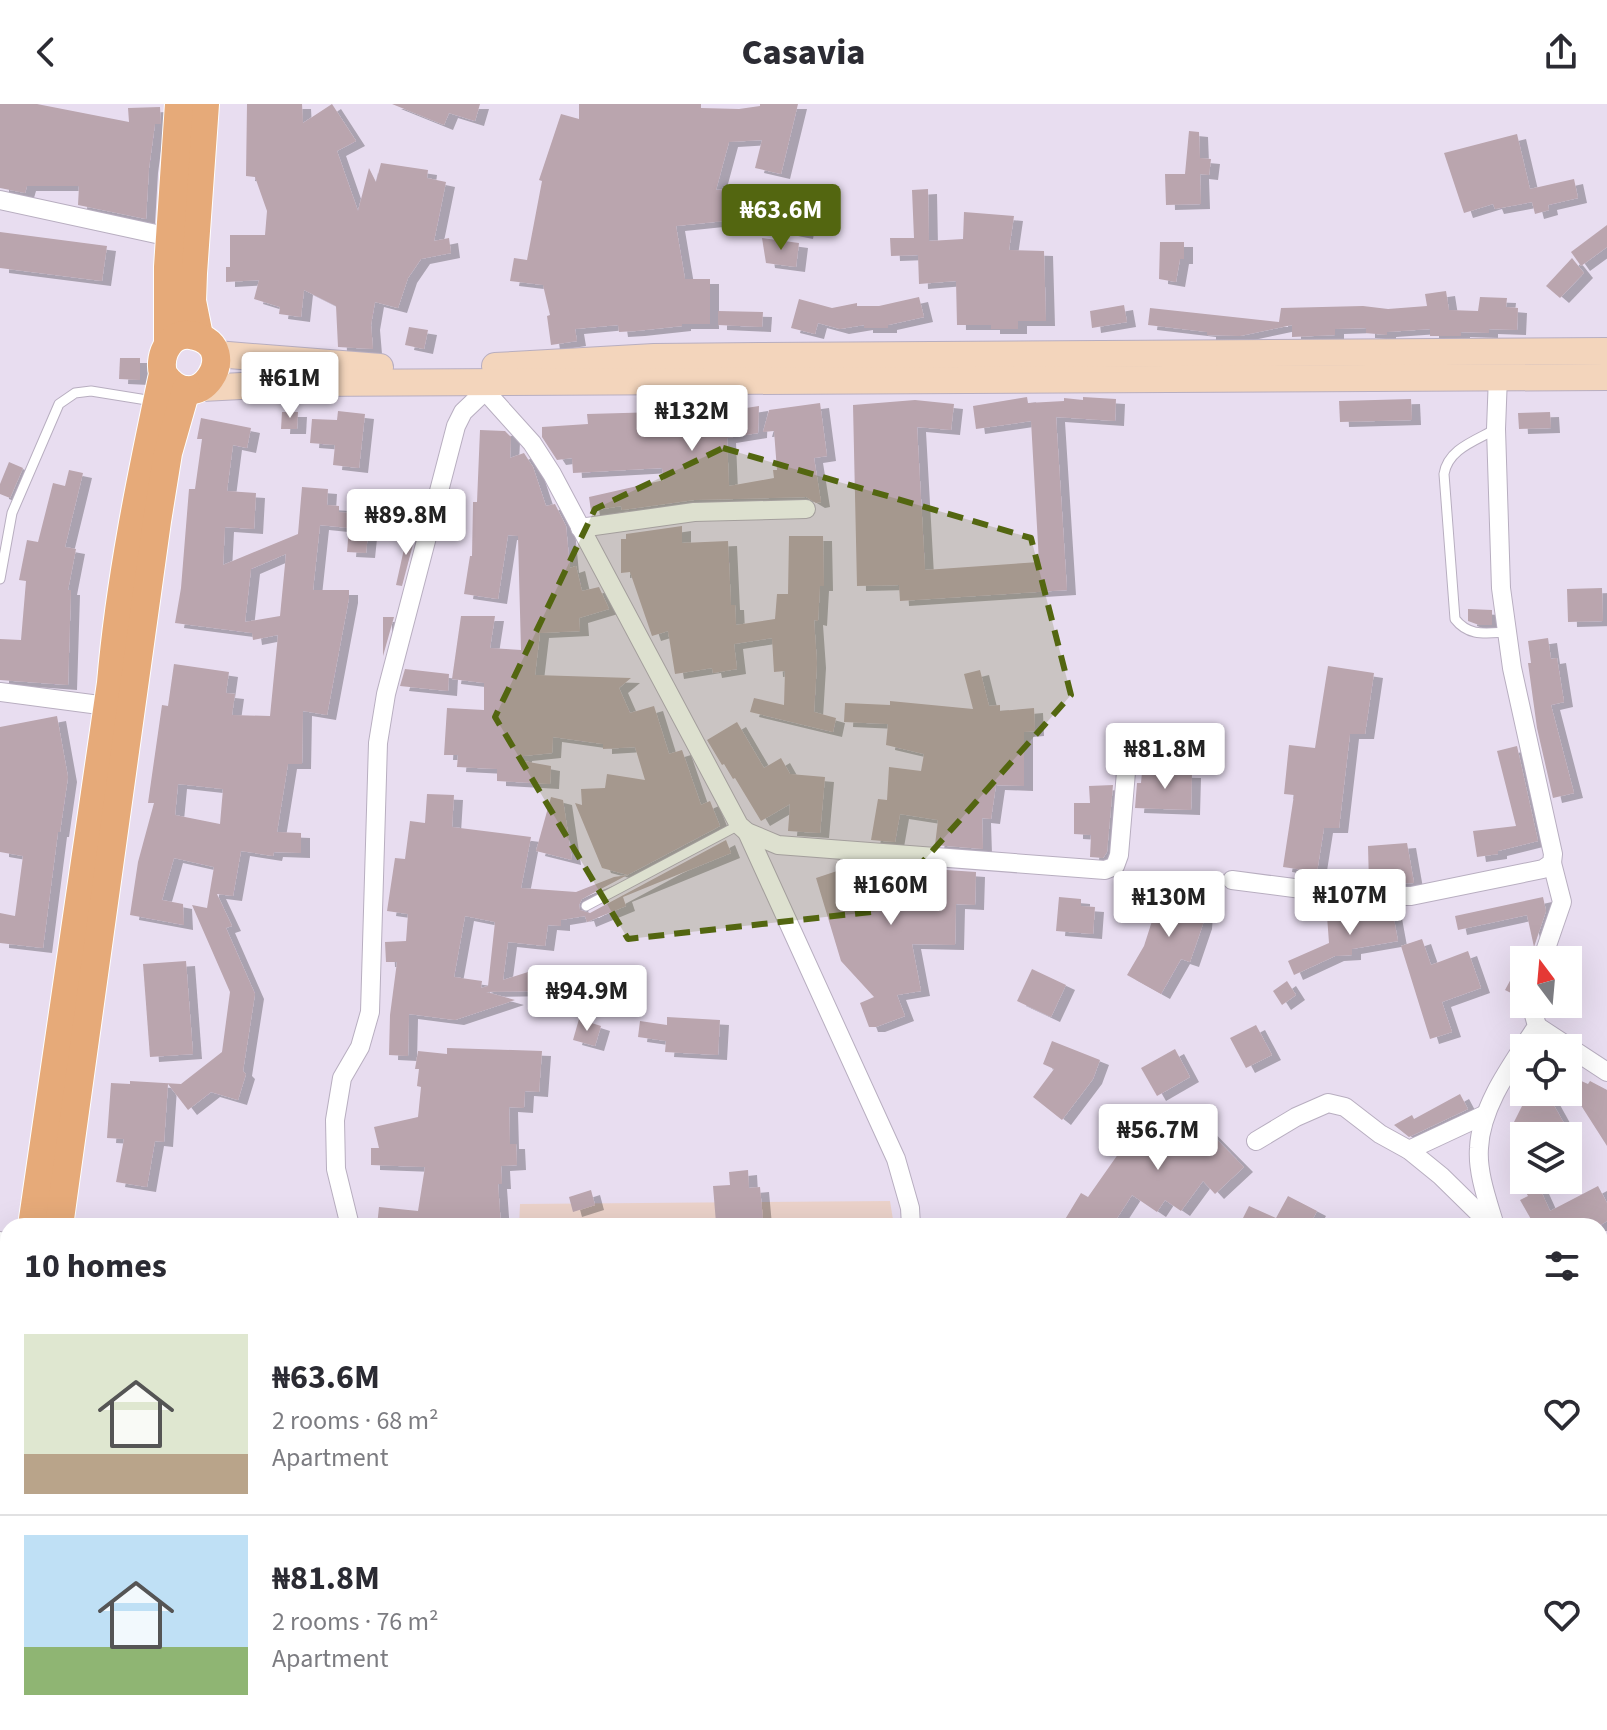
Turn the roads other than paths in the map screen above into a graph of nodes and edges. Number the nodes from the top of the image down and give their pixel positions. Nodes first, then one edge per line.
1 (179, 104) edge
2 (205, 104) edge
3 (0, 200) edge
4 (170, 237) junction
5 (168, 344) junction
6 (207, 345) junction
7 (1607, 351) edge
8 (1140, 367) junction
9 (1498, 376) junction
10 (1607, 377) edge
11 (481, 387) junction
12 (177, 388) junction
13 (1496, 429) junction
14 (806, 509) dead end
15 (0, 511) edge
16 (12, 513) junction
17 (580, 528) junction
18 (0, 579) edge
19 (1507, 632) junction
20 (0, 692) edge
21 (107, 706) junction
22 (1126, 772) dead end
23 (743, 829) junction
24 (1552, 863) junction
25 (1232, 880) dead end
26 (586, 906) dead end
27 (1547, 946) edge
28 (1535, 1018) edge
29 (1537, 1026) junction
30 (1607, 1072) edge
31 (1484, 1115) junction
32 (1256, 1141) dead end
33 (1409, 1150) junction
34 (33, 1218) edge
35 (60, 1218) edge
36 (348, 1218) edge
37 (911, 1218) edge
38 (1486, 1218) edge
39 (1492, 1218) edge

1 - 4 main road
2 - 6 main road
3 - 4 street
4 - 5 main road
5 - 6 main road
5 - 12 main road
6 - 8 main road
6 - 12 main road
7 - 8 main road
8 - 9 main road
8 - 11 main road
9 - 10 main road
9 - 13 street
11 - 12 main road
11 - 17 street
11 - 36 street
12 - 16 lane
12 - 21 main road
12 - 35 main road
13 - 19 street
13 - 19 lane
14 - 17 street
15 - 16 lane
16 - 18 lane
17 - 23 street
19 - 24 street
20 - 21 street
21 - 34 main road
22 - 23 street
23 - 26 lane
23 - 37 street
24 - 25 street
24 - 27 street
28 - 29 street
29 - 30 street
29 - 31 street
31 - 33 street
31 - 39 street
32 - 33 street
33 - 38 street

